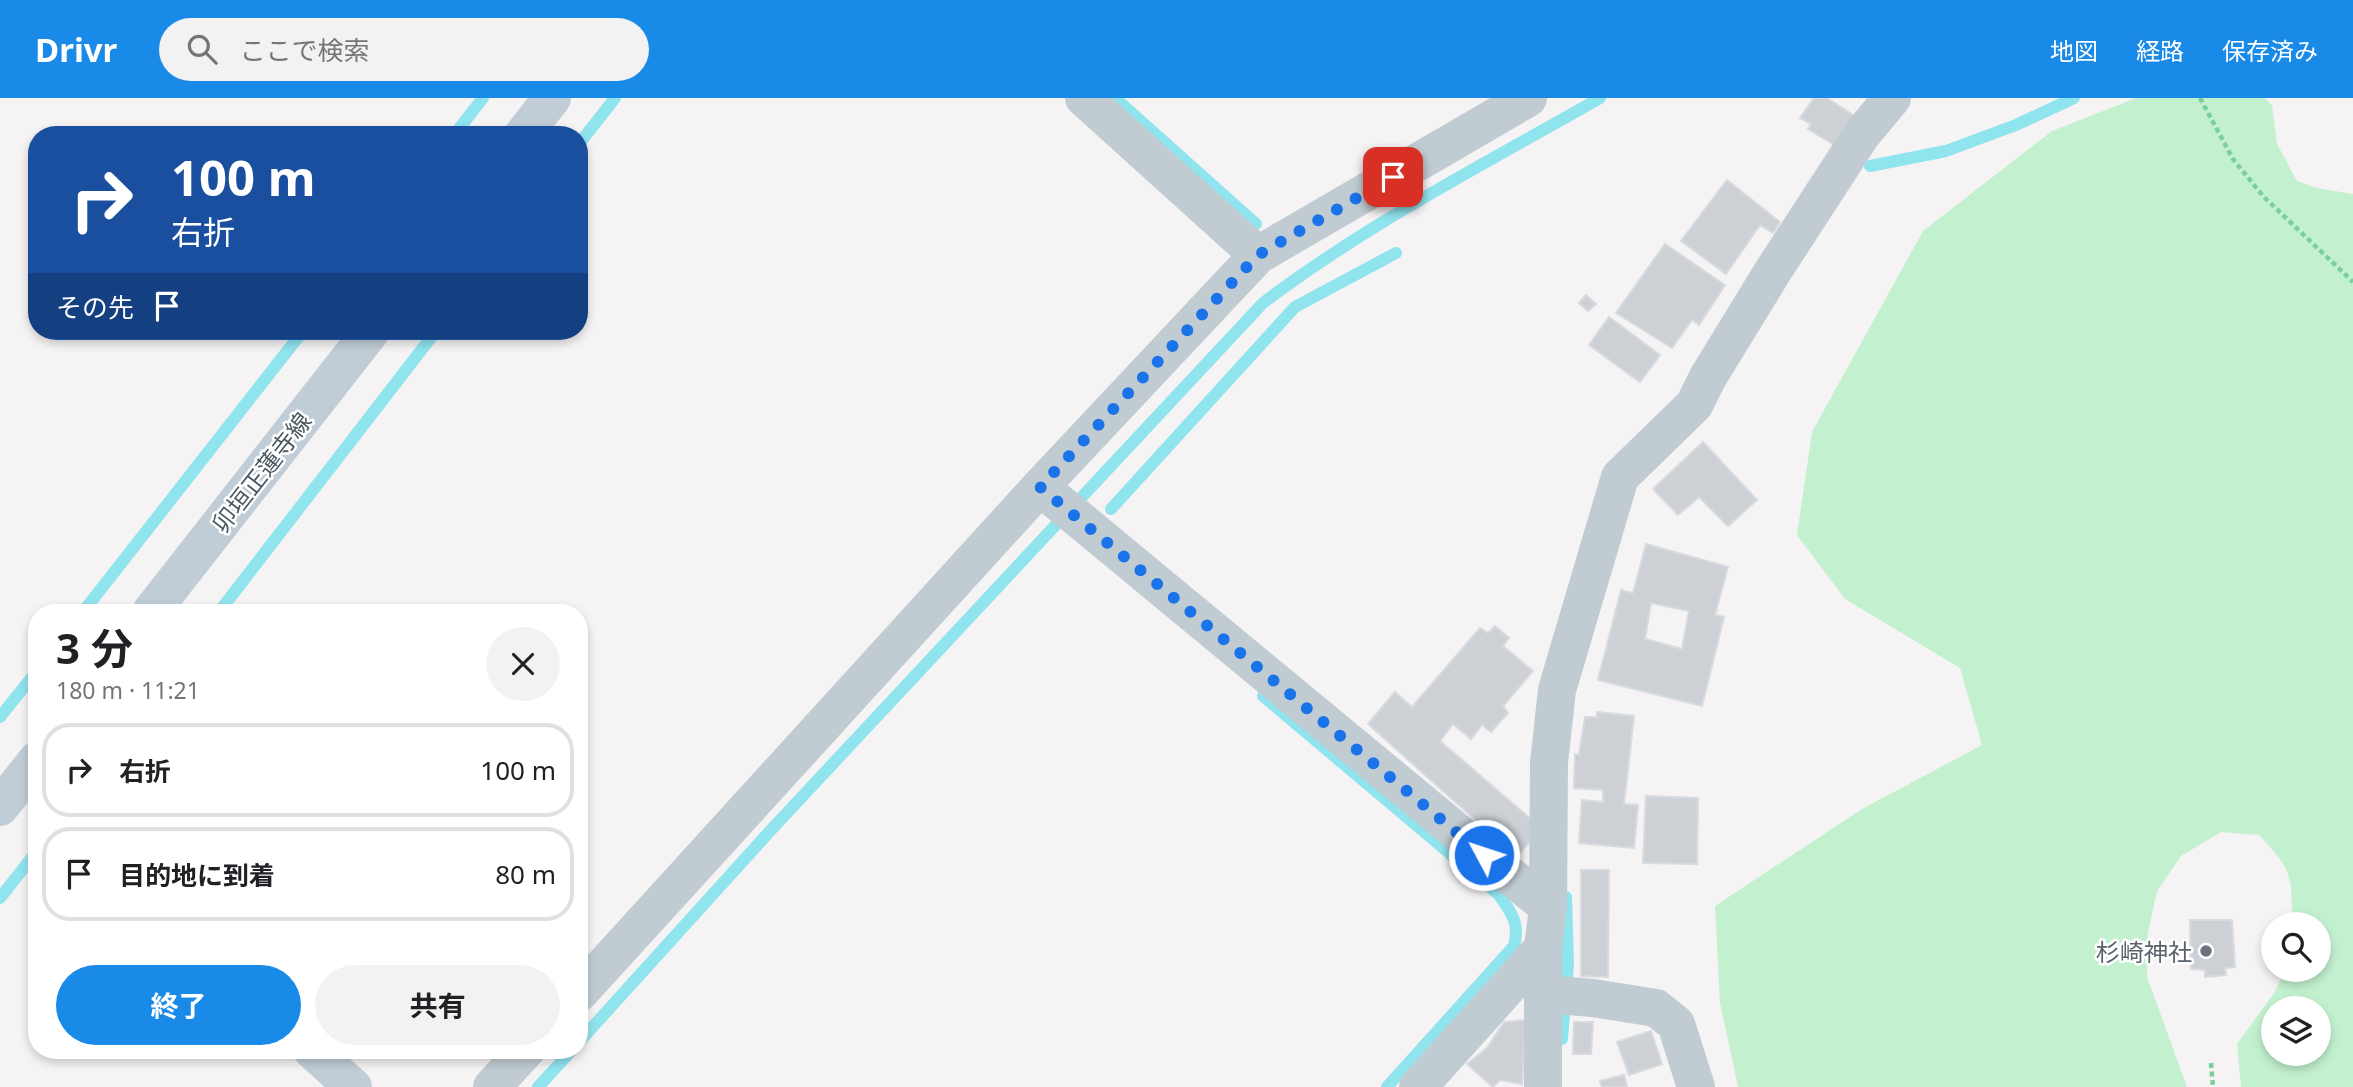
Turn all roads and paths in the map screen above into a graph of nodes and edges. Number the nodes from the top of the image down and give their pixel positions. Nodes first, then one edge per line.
1 (552, 98) edge
2 (1084, 98) edge
3 (1528, 98) edge
4 (1892, 98) edge
5 (2200, 98) edge
6 (530, 126) edge
7 (1258, 255) junction
8 (2353, 282) edge
9 (364, 340) edge
10 (1040, 487) junction
11 (157, 604) edge
12 (1548, 907) junction
13 (1543, 948) junction
14 (588, 983) edge
15 (1544, 994) junction
16 (322, 1059) edge
17 (518, 1059) edge
18 (2211, 1063) dead end
19 (353, 1087) edge
20 (492, 1087) edge
21 (1418, 1087) edge
22 (1543, 1087) edge
23 (1696, 1087) edge
24 (2213, 1087) edge

1 - 6 main road
2 - 7 street
3 - 7 street
4 - 12 street
5 - 8 path
7 - 10 street
9 - 11 main road, 卯垣正蓮寺線
10 - 12 street
10 - 14 street
12 - 13 street
13 - 15 street
13 - 21 street
15 - 22 street
15 - 23 street
16 - 19 main road
17 - 20 street
18 - 24 path

